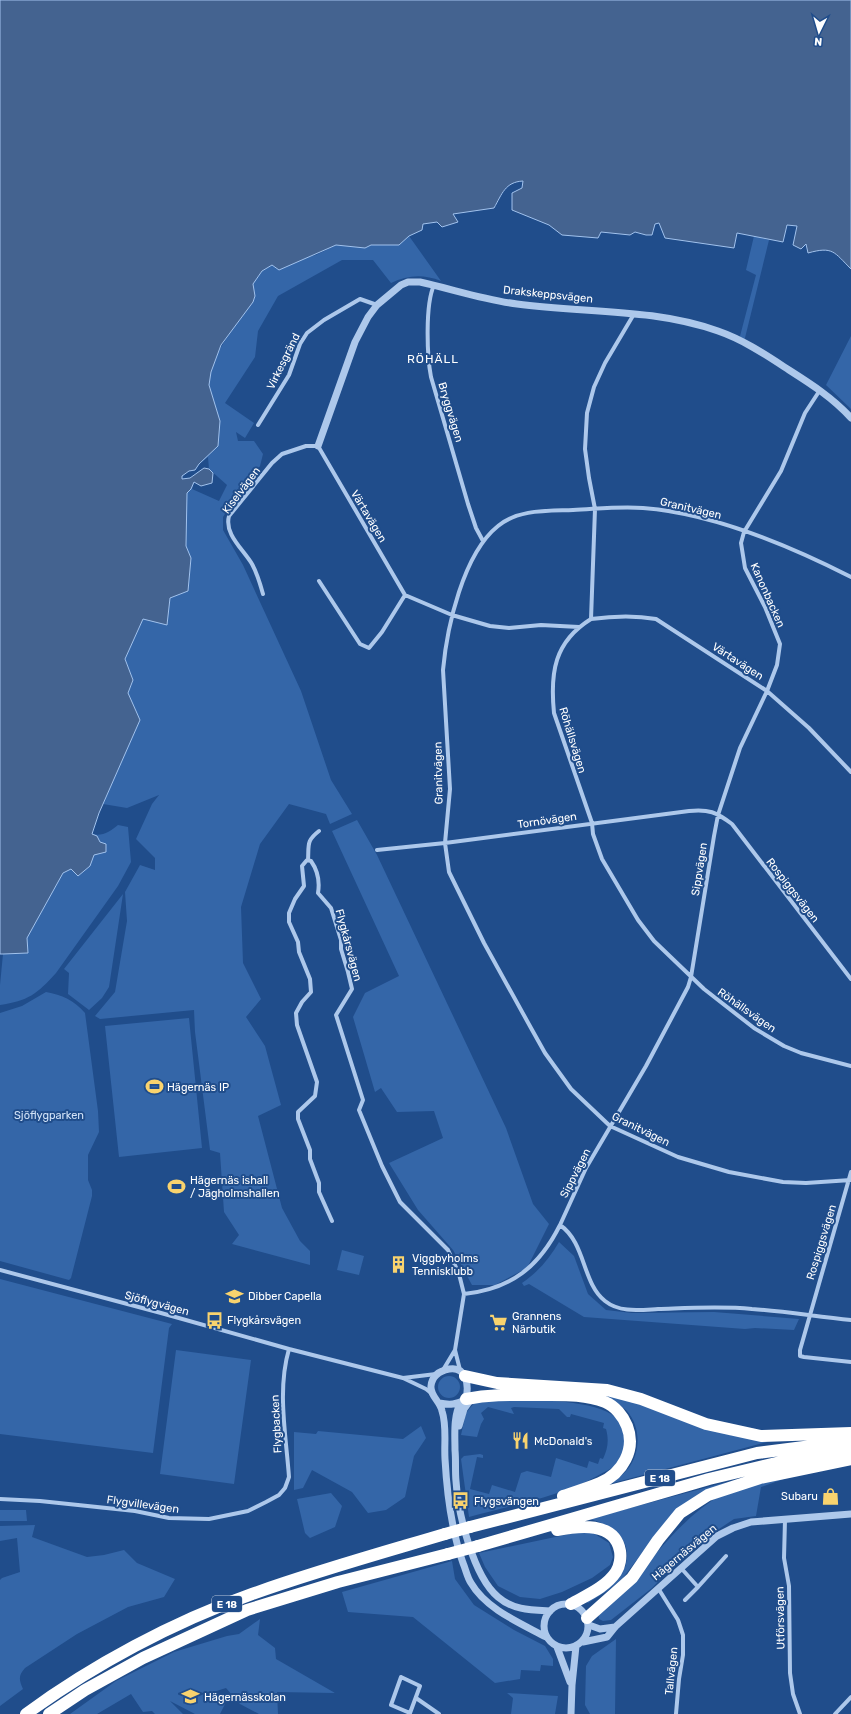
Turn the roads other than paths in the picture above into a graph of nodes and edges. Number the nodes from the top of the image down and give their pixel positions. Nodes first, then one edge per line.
1 (434, 285) junction
2 (377, 305) junction
3 (634, 314) junction
4 (820, 390) junction
5 (851, 418) edge
6 (258, 424) dead end
7 (318, 446) junction
8 (595, 509) junction
9 (744, 532) junction
10 (483, 541) junction
11 (851, 577) edge
12 (319, 581) dead end
13 (262, 594) dead end
14 (405, 595) junction
15 (452, 615) junction
16 (591, 620) junction
17 (578, 627) junction
18 (767, 691) junction
19 (851, 772) edge
20 (718, 815) junction
21 (592, 823) junction
22 (319, 831) dead end
23 (445, 843) junction
24 (377, 850) dead end
25 (308, 860) junction
26 (691, 977) junction
27 (851, 979) edge
28 (851, 1066) edge
29 (610, 1126) junction
30 (851, 1172) edge
31 (850, 1180) edge
32 (332, 1221) dead end
33 (560, 1225) junction
34 (0, 1270) edge
35 (464, 1294) junction
36 (808, 1316) junction
37 (851, 1320) edge
38 (289, 1349) junction
39 (455, 1350) junction
40 (851, 1362) edge
41 (440, 1372) junction
42 (463, 1373) junction
43 (403, 1378) junction
44 (432, 1394) junction
45 (466, 1400) junction
46 (439, 1403) junction
47 (851, 1433) edge
48 (455, 1436) junction
49 (851, 1441) edge
50 (851, 1451) edge
51 (851, 1459) edge
52 (279, 1495) joint
53 (0, 1499) edge
54 (851, 1514) edge
55 (785, 1520) junction
56 (470, 1527) junction
57 (478, 1546) junction
58 (726, 1556) dead end
59 (681, 1568) junction
60 (698, 1587) junction
61 (658, 1588) junction
62 (685, 1600) dead end
63 (571, 1604) junction
64 (550, 1610) junction
65 (588, 1622) junction
66 (615, 1627) junction
67 (546, 1636) junction
68 (579, 1644) junction
69 (557, 1646) junction
70 (572, 1685) junction
71 (851, 1697) edge
72 (416, 1698) junction
73 (26, 1714) edge
74 (49, 1714) edge
75 (439, 1714) edge
76 (572, 1714) edge
77 (676, 1714) edge
78 (800, 1714) edge
79 (835, 1714) edge

1 - 2 street, Drakskeppsvägen
1 - 3 street, Drakskeppsvägen
1 - 10 street, Bryggvägen
2 - 6 street, Virkesgränd
2 - 7 street, Drakskeppsvägen
3 - 4 street, Drakskeppsvägen
3 - 8 street
4 - 5 street, Drakskeppsvägen
4 - 9 street, Kanonbacken
7 - 13 street, Kiselvägen
7 - 14 street, Värtavägen
8 - 9 street, Granitvägen
8 - 10 street, Granitvägen
8 - 16 street
9 - 11 street, Granitvägen
9 - 18 street, Kanonbacken
10 - 15 street, Granitvägen
12 - 14 street
14 - 15 street
15 - 17 street
15 - 23 street, Granitvägen
16 - 17 street, Röhällsvägen
16 - 18 street, Värtavägen
17 - 21 street, Röhällsvägen
18 - 19 street, Värtavägen
18 - 20 street, Kanonbacken
20 - 21 street, Tornövägen
20 - 26 street, Sippvägen
20 - 27 street, Rospiggsvägen
21 - 23 street, Tornövägen
21 - 26 street, Röhällsvägen
22 - 25 street
23 - 24 street, Tornövägen
23 - 29 street, Granitvägen
25 - 32 street
25 - 35 street, Flygkårsvägen
26 - 28 street, Röhällsvägen
26 - 29 street, Sippvägen
29 - 31 street, Granitvägen
29 - 33 street, Sippvägen
30 - 31 street, Rospiggsvägen
31 - 36 street, Rospiggsvägen
33 - 35 street, Sippvägen
33 - 36 street
34 - 38 street, Sjöflygvägen
35 - 39 street, Flygkårsvägen
36 - 37 street
36 - 40 street, Rospiggsvägen
38 - 43 street, Sjöflygvägen
38 - 52 street, Flygbacken
39 - 41 street, Flygkårsvägen
39 - 42 street, Flygkårsvägen
41 - 42 street
41 - 43 street, Sjöflygvägen
41 - 44 street
42 - 45 street
42 - 47 highway
43 - 44 street, Sjöflygvägen
44 - 46 street
45 - 46 street
45 - 48 street
45 - 48 street
45 - 56 highway
46 - 67 street
48 - 64 street
49 - 56 highway, E 18
50 - 57 highway, E 18
51 - 65 highway
52 - 53 street, Flygvillevägen
54 - 55 street, Hägernäsvägen
55 - 59 street, Hägernäsvägen
55 - 78 street, Utförsvägen
56 - 73 highway, E 18, bridge
57 - 63 highway
57 - 74 highway, E 18, bridge
58 - 60 street
59 - 60 street
59 - 61 street, Hägernäsvägen
60 - 62 street
61 - 66 street, Hägernäsvägen
61 - 77 street, Tallvägen
63 - 64 street
63 - 65 street
64 - 67 street
65 - 66 street
65 - 68 street
66 - 68 street, Hägernäsvägen
67 - 69 street
68 - 69 street
68 - 70 street
69 - 70 street
70 - 76 street
71 - 79 street
72 - 72 street
72 - 75 street

